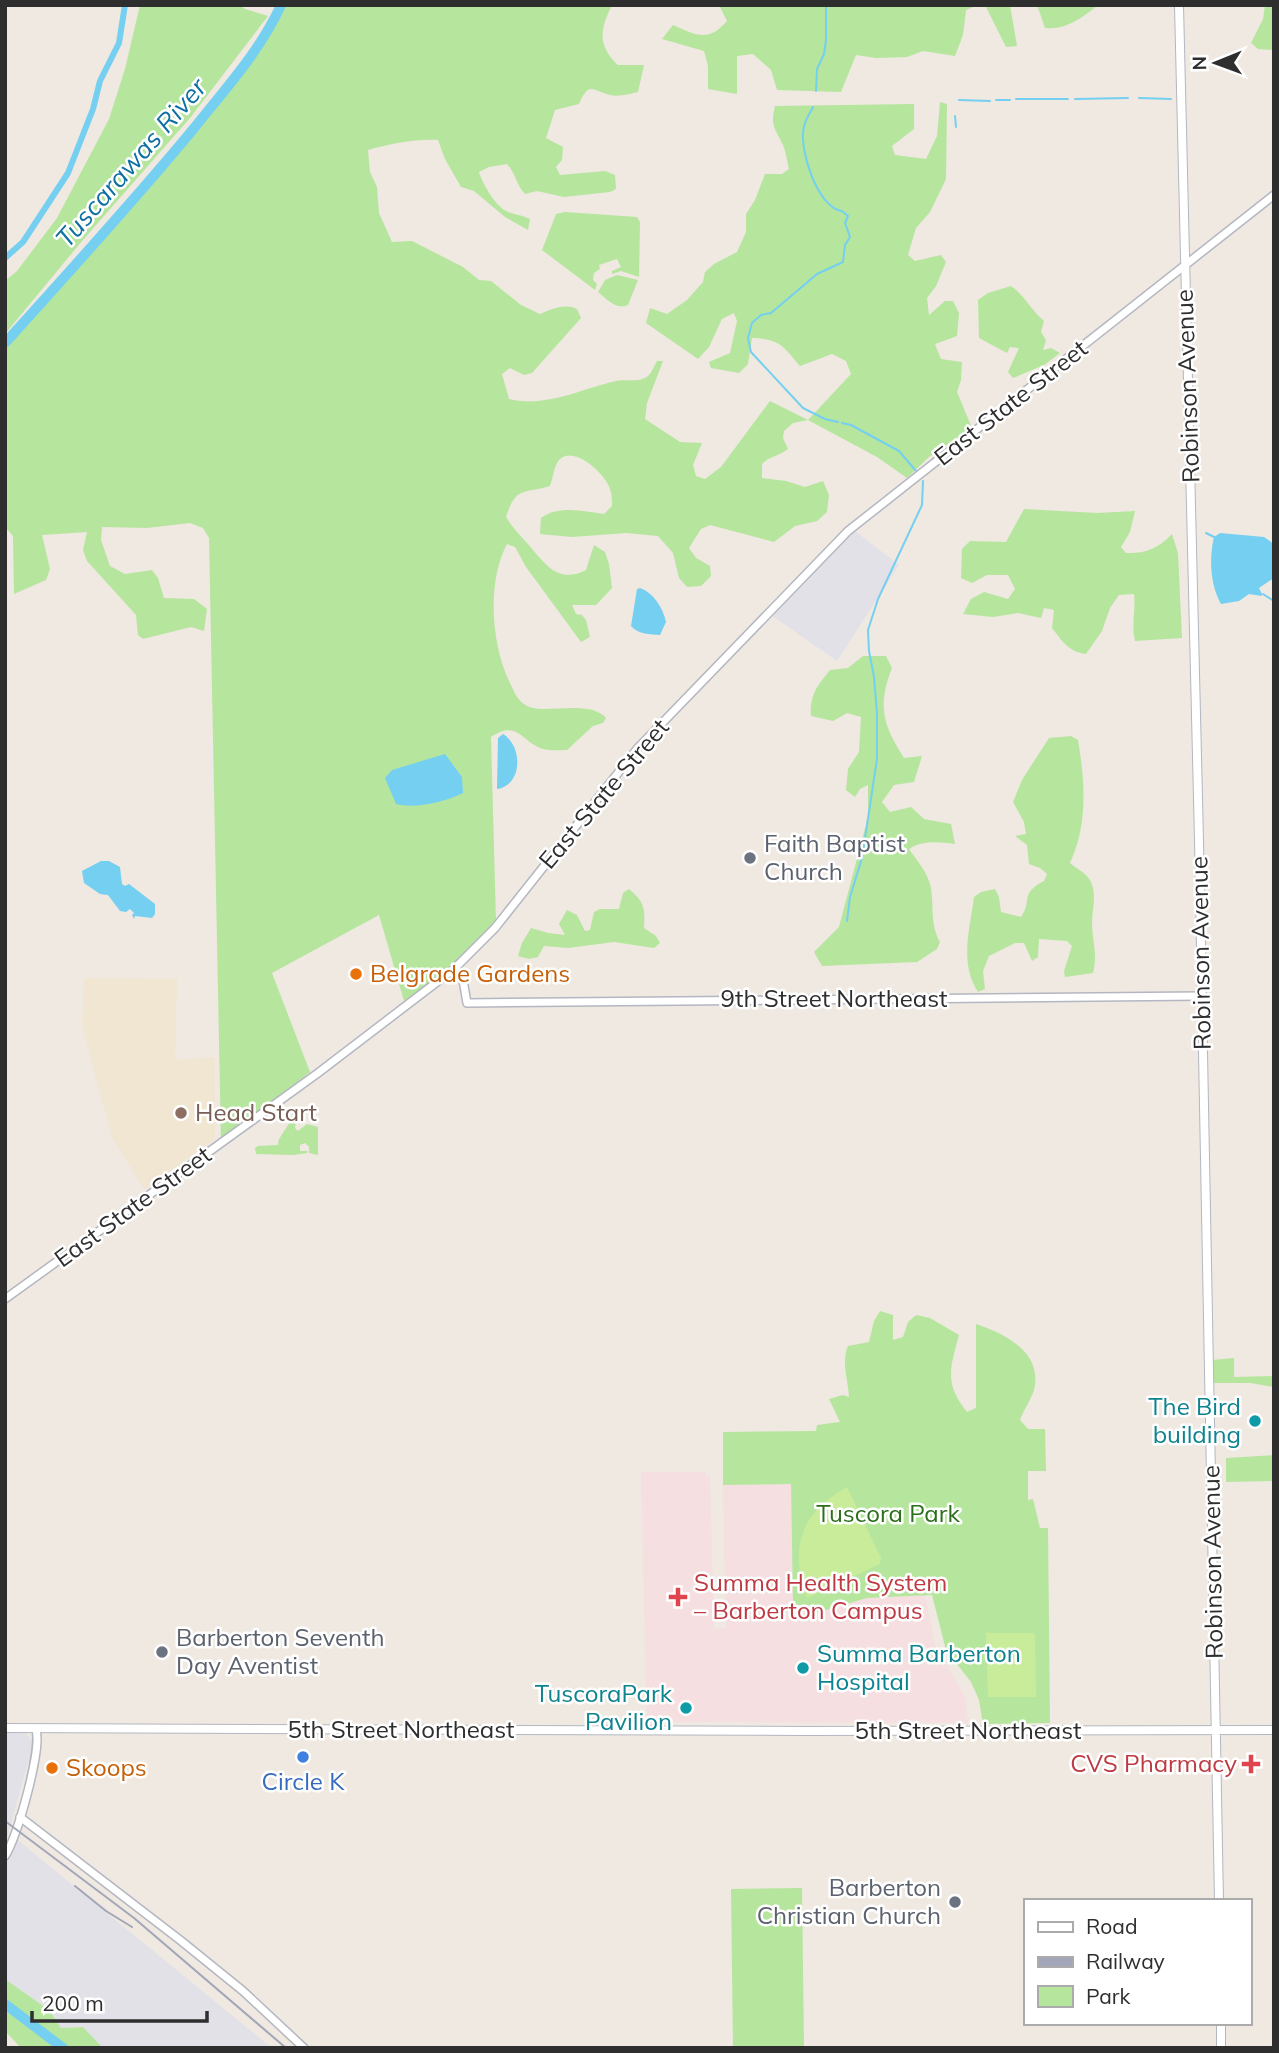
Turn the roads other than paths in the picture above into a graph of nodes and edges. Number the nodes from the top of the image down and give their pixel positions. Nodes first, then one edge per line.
1 (1179, 5) edge
2 (1274, 195) edge
3 (1184, 266) junction
4 (454, 969) junction
5 (1201, 996) junction
6 (5, 1299) edge
7 (5, 1728) edge
8 (36, 1730) junction
9 (1216, 1730) junction
10 (1274, 1730) edge
11 (20, 1817) junction
12 (5, 1856) edge
13 (1219, 1899) edge
14 (1221, 2025) edge
15 (304, 2048) edge
16 (1221, 2048) edge

1 - 3 main road, Robinson Avenue
2 - 3 street, East State Street
3 - 4 street, East State Street
3 - 5 main road, Robinson Avenue
4 - 5 street, 9th Street Northeast
4 - 6 street, East State Street
5 - 9 main road, Robinson Avenue
7 - 8 main road, 5th Street Northeast
8 - 9 main road, 5th Street Northeast
8 - 11 street
9 - 10 main road, 5th Street Northeast
9 - 13 main road, Robinson Avenue
11 - 12 street
11 - 15 street
14 - 16 main road

